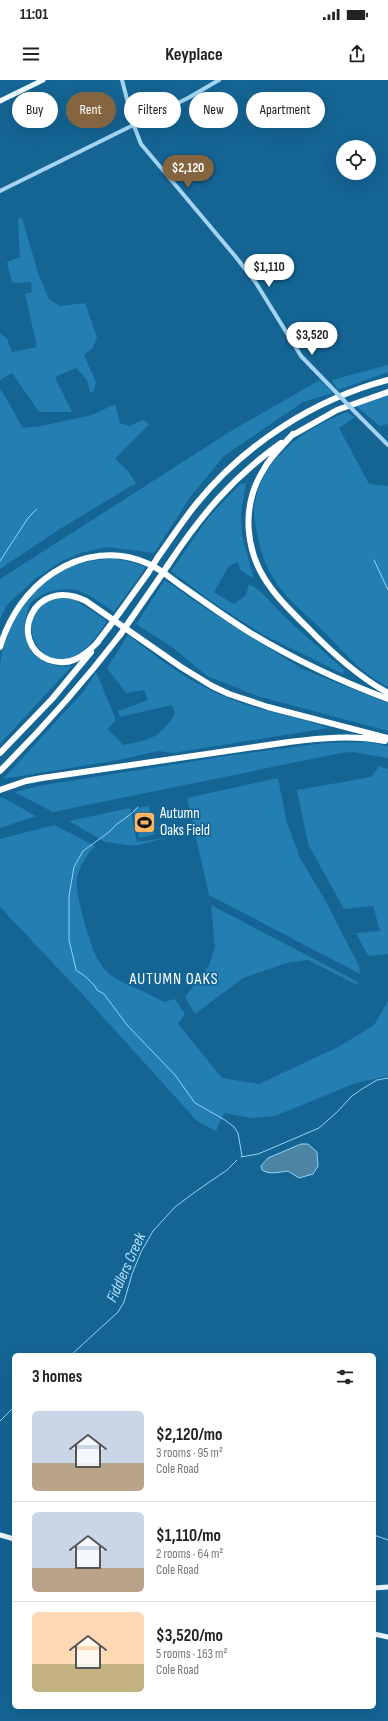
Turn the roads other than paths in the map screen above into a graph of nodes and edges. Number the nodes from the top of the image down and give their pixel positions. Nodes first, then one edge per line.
1 (43, 80) edge
2 (122, 80) edge
3 (219, 80) edge
4 (125, 92) edge
5 (0, 101) edge
6 (181, 102) edge
7 (130, 128) edge
8 (135, 128) edge
9 (0, 191) edge
10 (388, 380) edge
11 (388, 392) edge
12 (293, 434) junction
13 (388, 445) edge
14 (98, 642) junction
15 (0, 647) edge
16 (388, 693) edge
17 (388, 699) edge
18 (388, 738) edge
19 (388, 741) edge
20 (0, 753) edge
21 (0, 771) edge
22 (0, 790) edge
23 (0, 1535) edge
24 (12, 1538) edge
25 (388, 1587) edge
26 (376, 1588) edge
27 (376, 1635) edge
28 (388, 1638) edge

1 - 5 main road
2 - 4 street
3 - 6 street
7 - 9 street
8 - 13 street, bridge
10 - 14 highway, bridge
11 - 12 highway
12 - 16 highway
12 - 21 highway, bridge
14 - 18 highway
14 - 20 highway
15 - 17 highway
19 - 22 highway
23 - 24 main road
25 - 26 main road
27 - 28 main road

